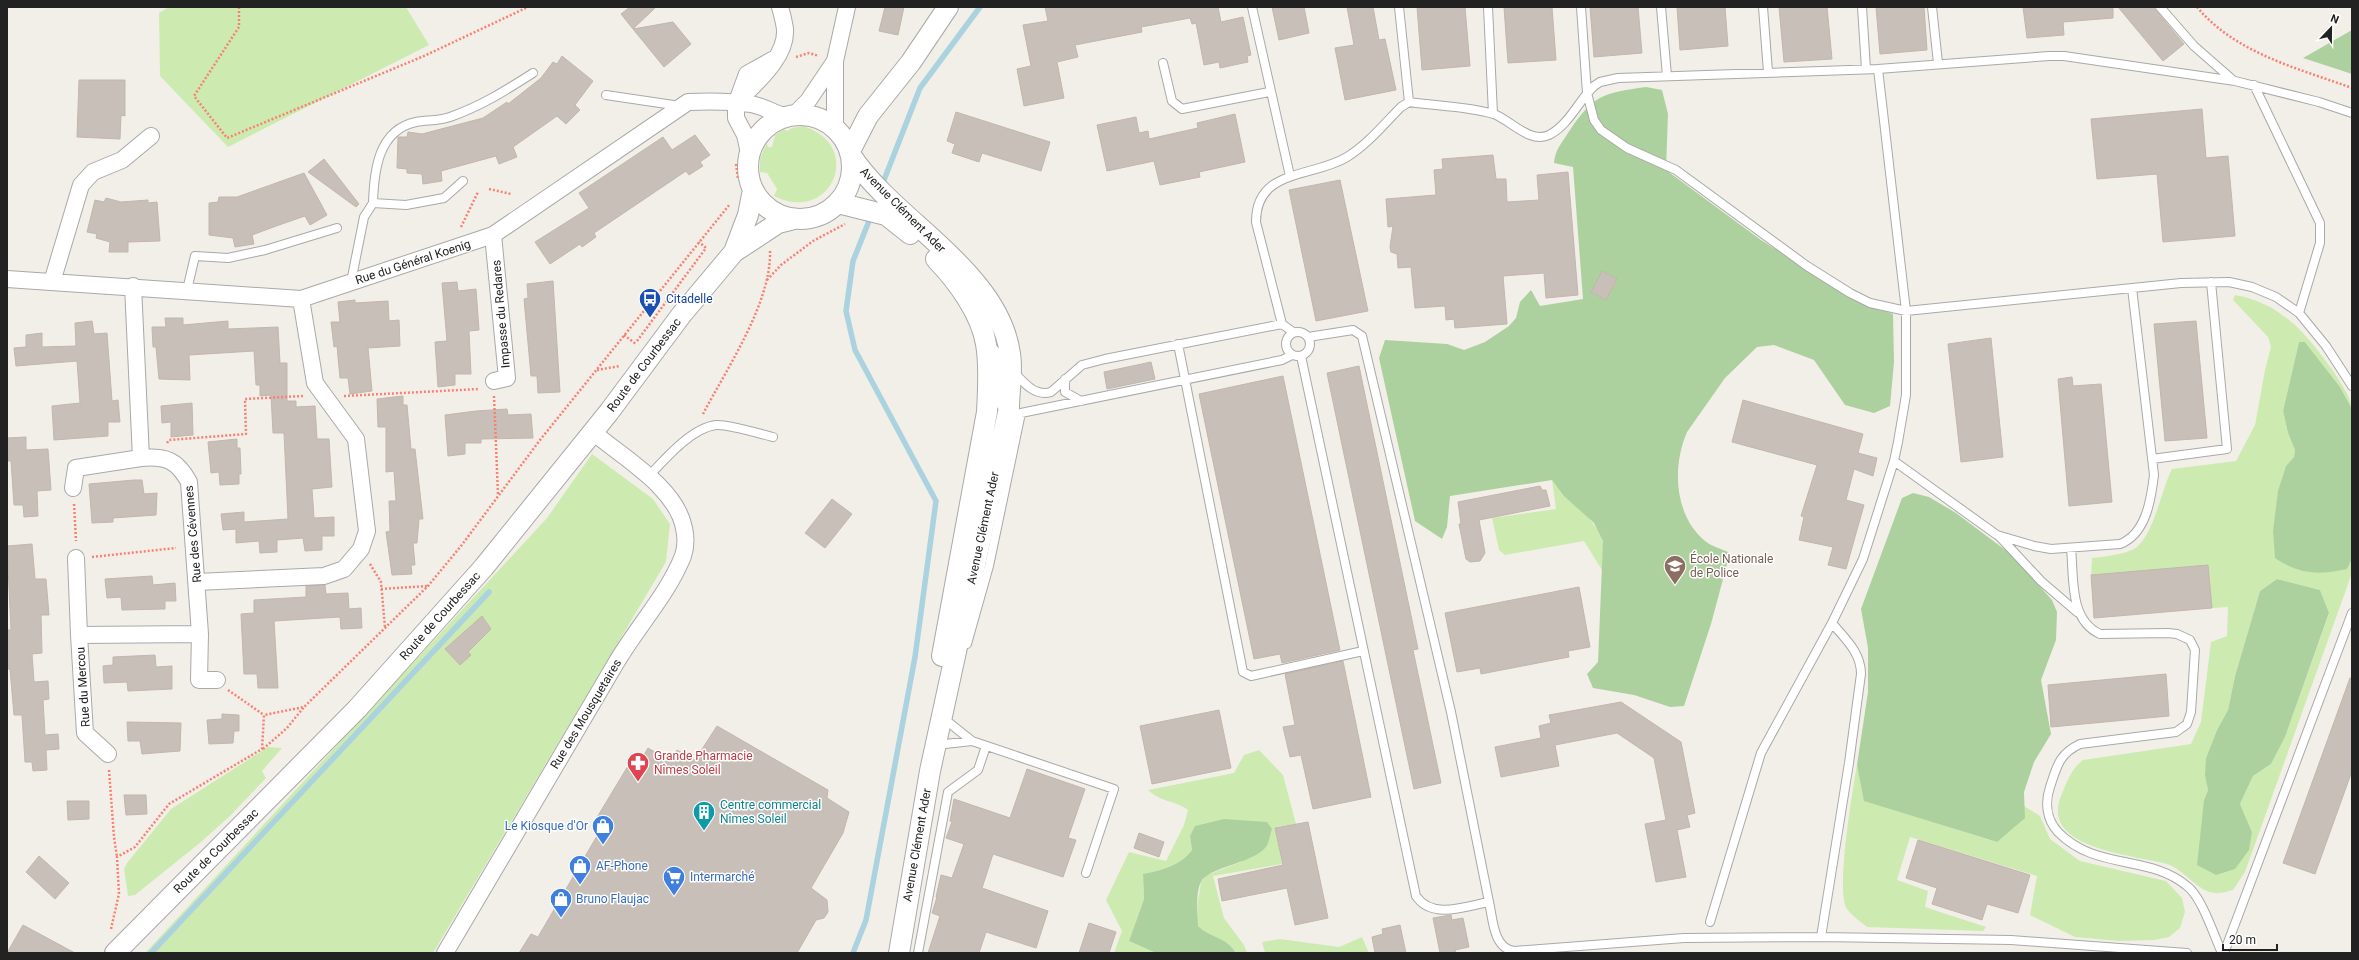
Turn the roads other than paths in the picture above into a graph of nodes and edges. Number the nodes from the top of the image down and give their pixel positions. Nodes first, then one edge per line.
1 (780, 7) edge
2 (847, 7) edge
3 (948, 7) edge
4 (1252, 7) edge
5 (1398, 7) edge
6 (1488, 7) edge
7 (1581, 7) edge
8 (1661, 7) edge
9 (1763, 7) edge
10 (1862, 7) edge
11 (1932, 7) edge
12 (2160, 7) edge
13 (836, 60) junction
14 (1163, 63) dead end
15 (1938, 63) junction
16 (1866, 69) junction
17 (1878, 69) junction
18 (1768, 72) junction
19 (533, 73) dead end
20 (1667, 76) junction
21 (2235, 81) junction
22 (2254, 85) junction
23 (1270, 92) junction
24 (1587, 93) junction
25 (606, 95) dead end
26 (1409, 102) junction
27 (736, 104) junction
28 (682, 106) junction
29 (2352, 113) edge
30 (1493, 114) junction
31 (789, 115) junction
32 (868, 116) junction
33 (836, 129) junction
34 (151, 136) dead end
35 (743, 154) junction
36 (851, 154) junction
37 (1290, 176) junction
38 (463, 181) dead end
39 (745, 186) junction
40 (373, 203) junction
41 (838, 203) junction
42 (794, 219) junction
43 (337, 228) dead end
44 (493, 235) junction
45 (734, 252) junction
46 (7, 279) edge
47 (52, 282) junction
48 (351, 282) junction
49 (2211, 282) junction
50 (133, 286) junction
51 (2132, 288) junction
52 (187, 290) junction
53 (301, 299) junction
54 (1906, 312) junction
55 (2299, 313) junction
56 (1282, 324) junction
57 (1293, 332) junction
58 (1308, 336) junction
59 (986, 343) junction
60 (1178, 344) junction
61 (1296, 355) junction
62 (1010, 368) junction
63 (1065, 379) junction
64 (1186, 380) junction
65 (494, 381) road end
66 (2352, 386) edge
67 (1081, 401) junction
68 (1015, 411) junction
69 (593, 432) junction
70 (773, 437) dead end
71 (141, 458) junction
72 (2152, 459) junction
73 (1894, 461) junction
74 (648, 477) junction
75 (73, 488) dead end
76 (1997, 535) junction
77 (2071, 548) junction
78 (76, 558) road end
79 (197, 582) junction
80 (2077, 612) junction
81 (2352, 613) edge
82 (1832, 623) junction
83 (200, 634) junction
84 (79, 635) junction
85 (1363, 651) junction
86 (217, 680) road end
87 (942, 717) junction
88 (972, 741) junction
89 (936, 745) junction
90 (986, 746) junction
91 (108, 754) road end
92 (1086, 873) dead end
93 (1489, 902) junction
94 (1710, 922) dead end
95 (1821, 936) junction
96 (115, 953) edge
97 (445, 953) edge
98 (887, 953) edge
99 (899, 953) edge
100 (918, 953) edge
101 (2187, 953) edge
102 (2223, 953) edge

1 - 27 street
2 - 13 street
3 - 32 street
4 - 23 lane
5 - 26 lane
6 - 30 lane
7 - 24 lane
8 - 20 lane
9 - 18 lane
10 - 16 lane
11 - 15 lane
12 - 21 lane
13 - 31 street
13 - 33 street
14 - 23 lane
15 - 17 lane
15 - 21 lane
16 - 17 lane
16 - 18 lane
17 - 54 lane
18 - 20 lane
19 - 40 lane
20 - 24 lane
21 - 22 lane
22 - 29 lane
22 - 55 lane
23 - 37 lane
24 - 30 lane
24 - 54 lane
25 - 28 lane
26 - 30 lane
26 - 37 lane
27 - 28 street, Rue du Général Koenig
27 - 31 street, Rue du Général Koenig
27 - 35 street
28 - 44 street, Rue du Général Koenig
31 - 33 street
31 - 35 street
32 - 33 street
32 - 36 street
33 - 36 street
34 - 47 street
35 - 39 street
36 - 41 street
36 - 62 street, Avenue Clément Ader
37 - 56 lane
38 - 40 lane
39 - 42 street
39 - 45 street, Route de Courbessac
40 - 48 lane
41 - 42 street
41 - 59 street, Avenue Clément Ader
42 - 45 street, Route de Courbessac
43 - 52 lane
44 - 48 street, Rue du Général Koenig
44 - 65 street, Impasse du Redares
45 - 69 street, Route de Courbessac
46 - 47 street, Rue du Général Koenig
47 - 50 street, Rue du Général Koenig
48 - 53 street, Rue du Général Koenig
49 - 51 lane
49 - 55 lane
49 - 72 lane
50 - 52 street, Rue du Général Koenig
50 - 71 street
51 - 54 lane
51 - 72 lane
52 - 53 street, Rue du Général Koenig
53 - 79 street
54 - 73 lane
55 - 66 lane
56 - 57 lane
56 - 60 lane
57 - 58 lane
57 - 61 lane
58 - 61 lane
58 - 93 lane
59 - 68 lane
59 - 98 street, Avenue Clément Ader
60 - 63 lane
60 - 64 lane
61 - 64 lane
61 - 85 lane
62 - 63 lane
62 - 68 street, Avenue Clément Ader
63 - 67 lane
64 - 67 lane
64 - 85 lane
67 - 68 lane
68 - 87 street, Avenue Clément Ader
69 - 74 street, Rue des Mousquetaires
69 - 96 street, Route de Courbessac
70 - 74 lane
71 - 75 street, Rue des Cévennes
71 - 79 street, Rue des Cévennes
72 - 77 lane
73 - 76 lane
73 - 82 lane
74 - 97 street, Rue des Mousquetaires
76 - 77 lane
76 - 80 lane
77 - 80 lane
78 - 84 street
79 - 83 street, Rue des Cévennes
80 - 102 lane
81 - 102 lane
82 - 94 lane
82 - 95 lane
83 - 84 street, Rue du Mercou
83 - 86 street, Rue des Cévennes
84 - 91 street, Rue du Mercou
85 - 93 lane
87 - 88 lane
87 - 89 street, Avenue Clément Ader
88 - 89 lane
88 - 90 lane
89 - 99 street, Avenue Clément Ader
90 - 92 lane
90 - 100 lane
93 - 95 lane
95 - 101 lane

